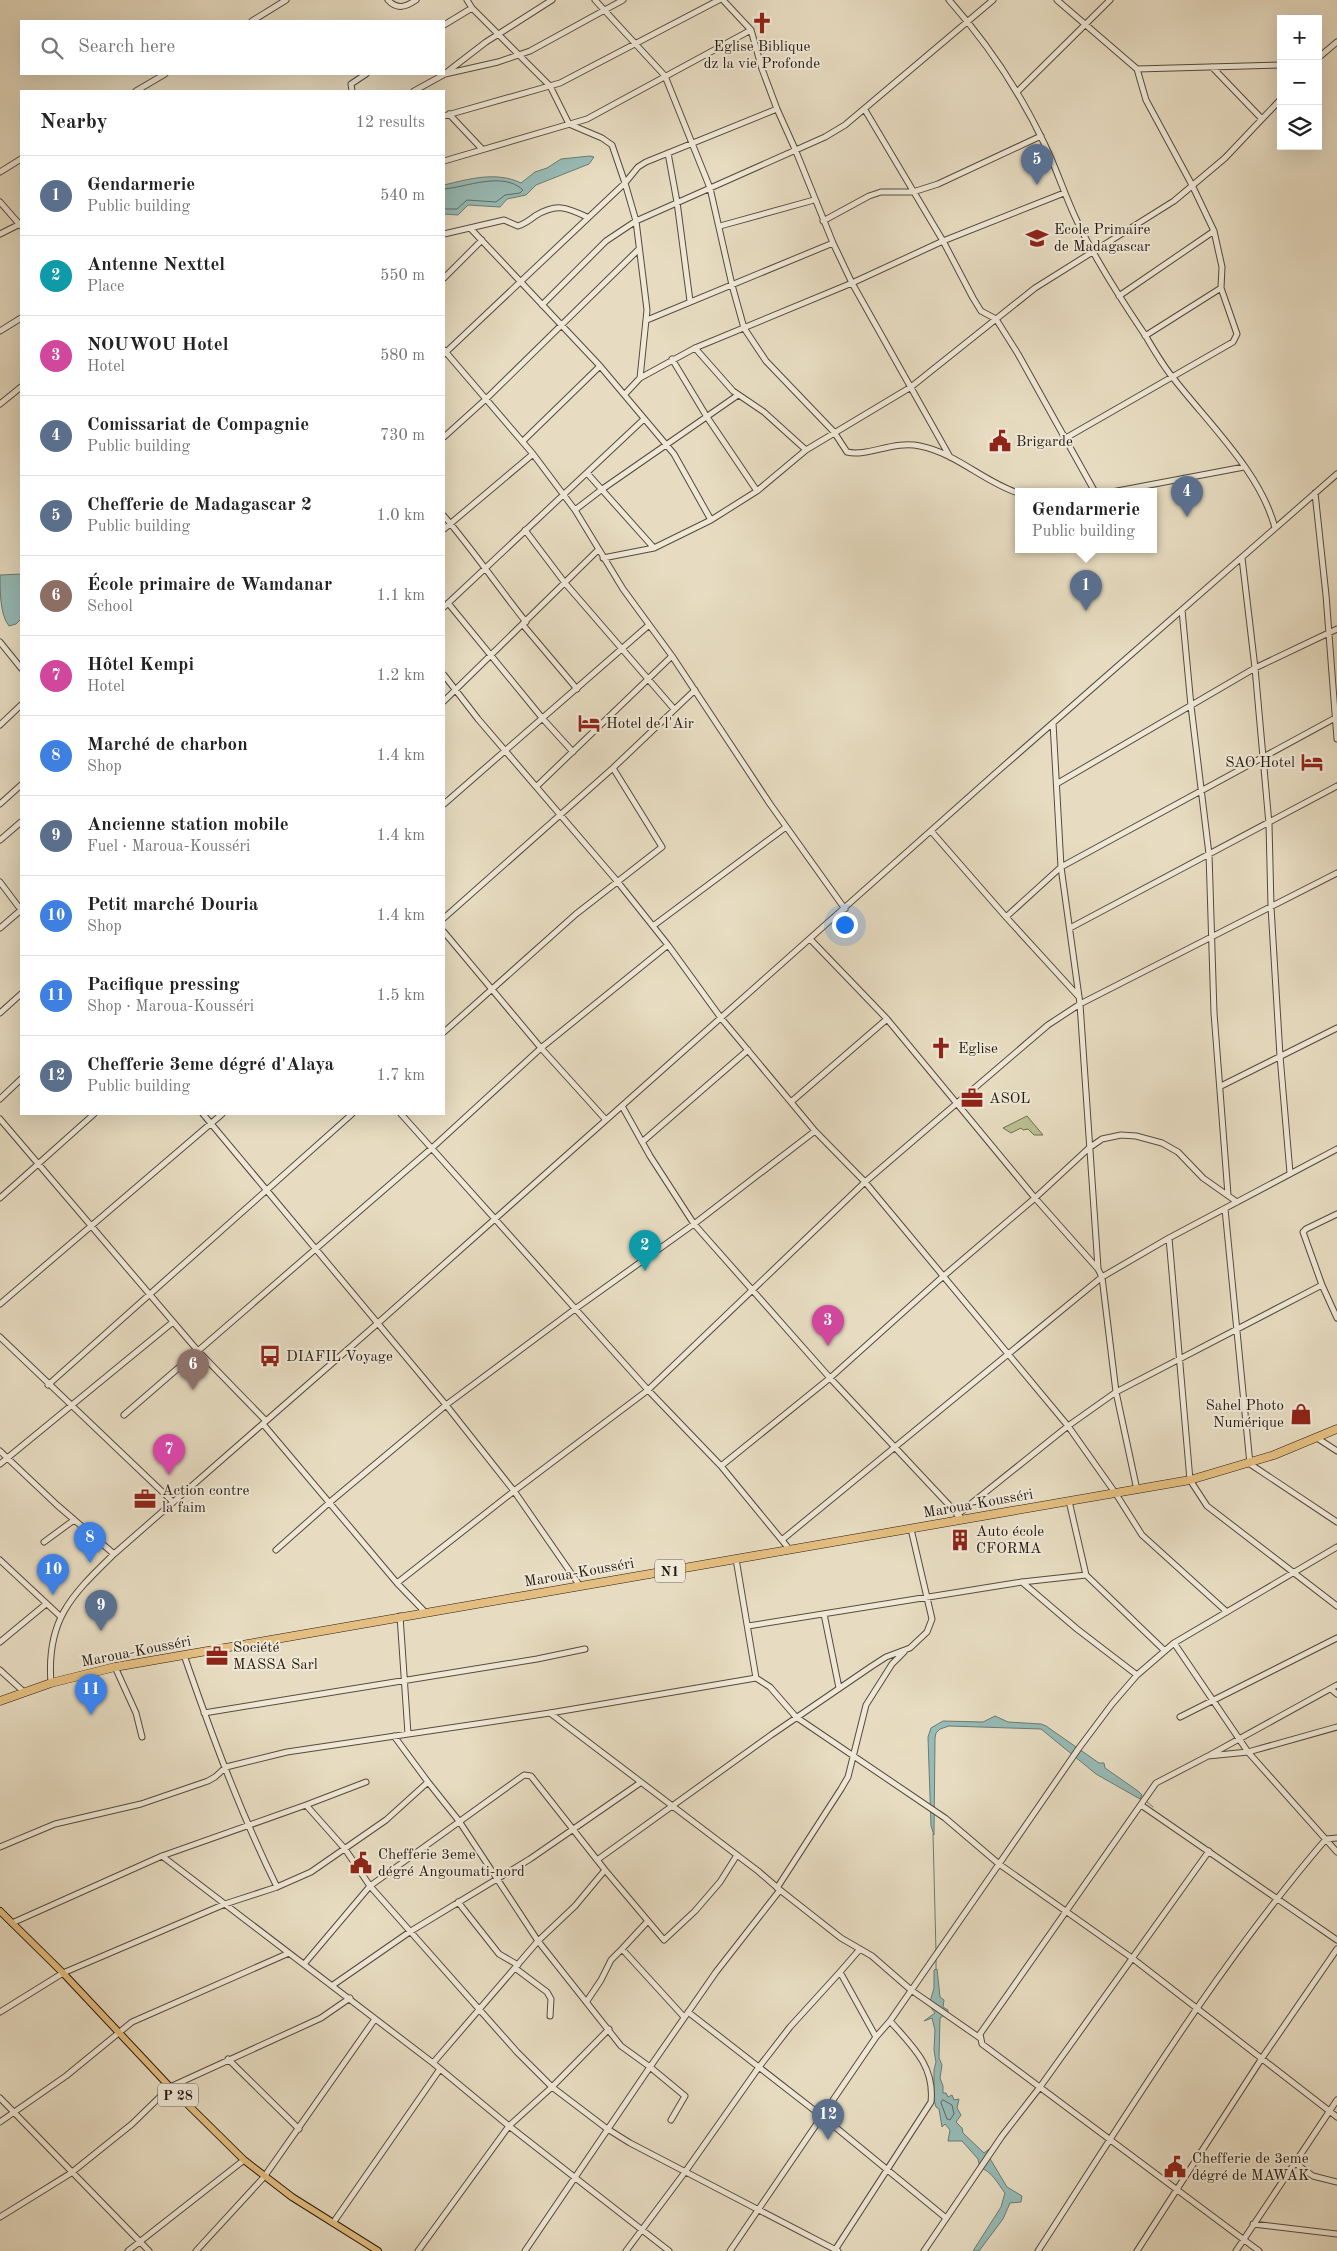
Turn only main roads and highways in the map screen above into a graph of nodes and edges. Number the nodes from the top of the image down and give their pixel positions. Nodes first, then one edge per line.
1 (1337, 1429) edge
2 (0, 1701) edge
3 (0, 1911) edge
4 (378, 2251) edge

1 - 2 highway, Maroua-Kousséri / N1
3 - 4 main road, P 28

